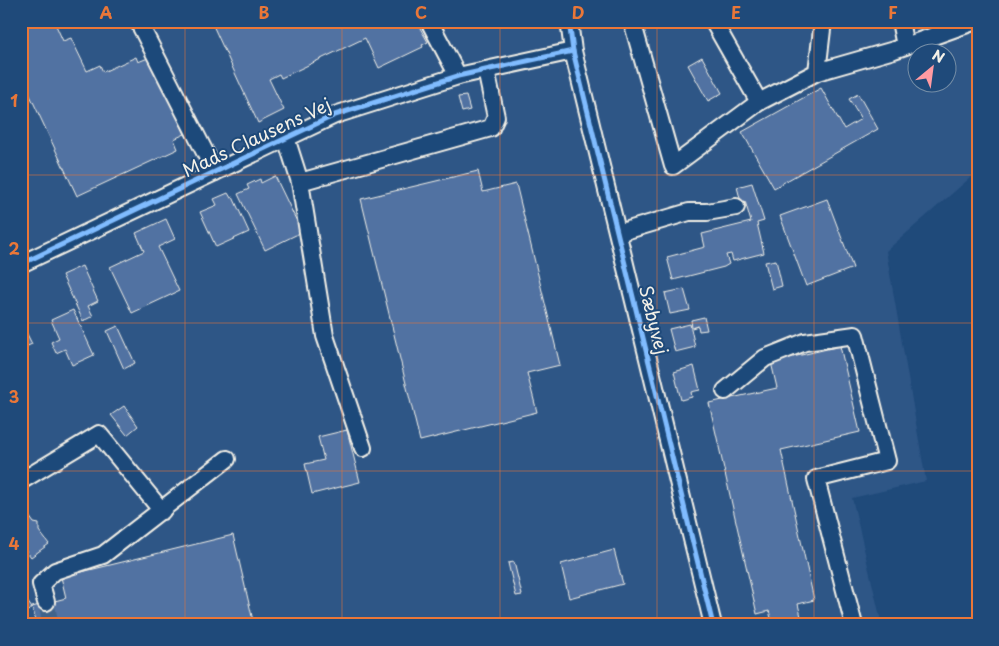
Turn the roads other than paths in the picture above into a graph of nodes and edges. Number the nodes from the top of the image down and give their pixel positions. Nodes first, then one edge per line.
1 (138, 21) edge
2 (429, 21) edge
3 (569, 21) edge
4 (632, 21) edge
5 (712, 21) edge
6 (824, 21) edge
7 (900, 21) edge
8 (976, 21) edge
9 (905, 46) junction
10 (573, 51) junction
11 (486, 70) junction
12 (817, 72) junction
13 (458, 76) junction
14 (759, 102) junction
15 (286, 138) junction
16 (215, 172) junction
17 (300, 182) junction
18 (736, 207) dead end
19 (618, 233) junction
20 (21, 264) edge
21 (725, 391) dead end
22 (363, 448) dead end
23 (227, 459) dead end
24 (21, 481) edge
25 (162, 511) junction
26 (46, 602) tunnel mouth
27 (713, 625) edge
28 (854, 625) edge

1 - 16 street
2 - 13 street
3 - 10 street, Sæbyvej
4 - 14 street
5 - 14 street
6 - 12 street
7 - 9 street
8 - 9 street
9 - 12 street
10 - 11 street, Mads Clausens Vej
10 - 19 street, Sæbyvej
11 - 13 street, Mads Clausens Vej
11 - 17 street
12 - 14 street
13 - 15 street, Mads Clausens Vej
15 - 16 street, Mads Clausens Vej
15 - 17 street
16 - 20 street, Mads Clausens Vej
17 - 22 street
18 - 19 street
19 - 27 street, Sæbyvej
21 - 28 street
23 - 25 street
24 - 25 street
25 - 26 street

